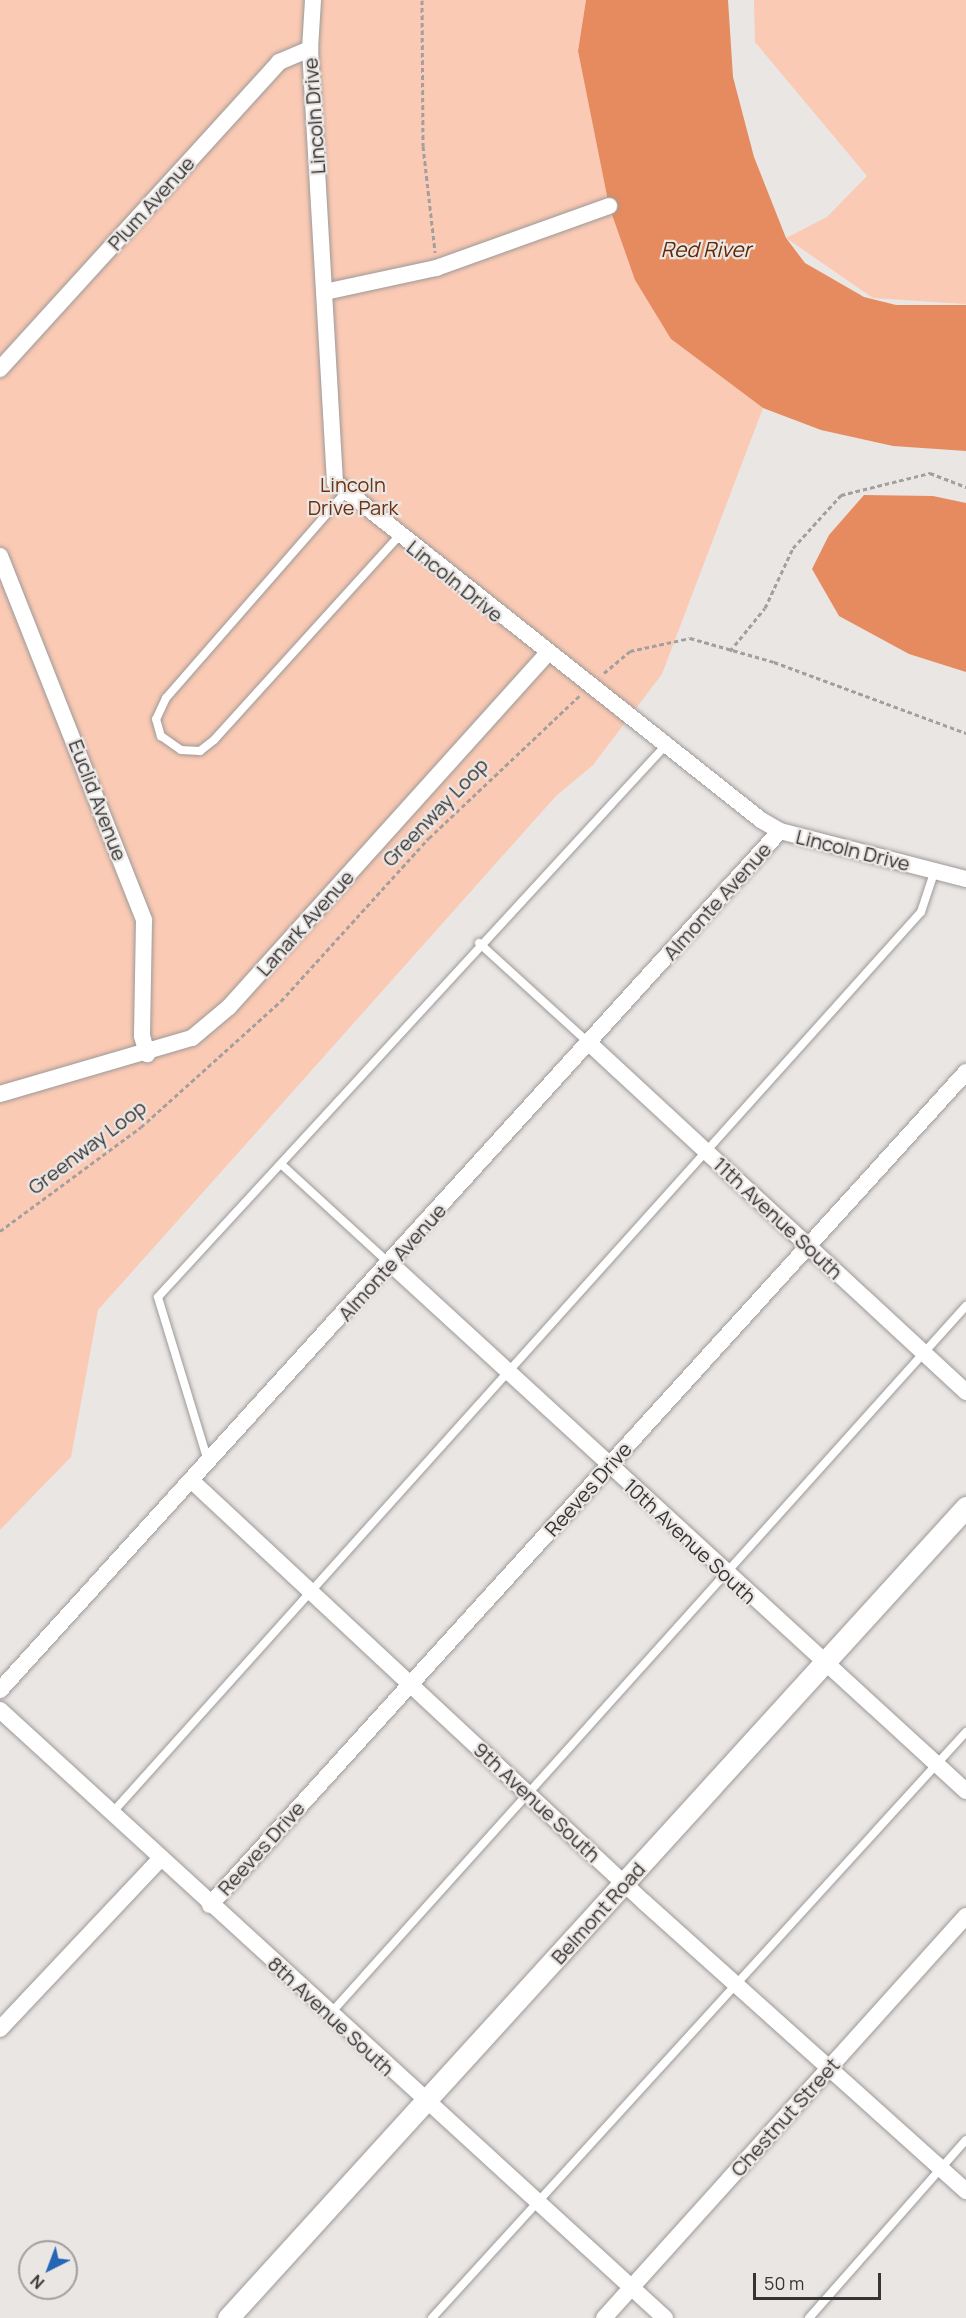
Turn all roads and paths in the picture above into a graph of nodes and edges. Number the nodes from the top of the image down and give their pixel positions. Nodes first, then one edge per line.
1 (313, 0) edge
2 (422, 0) edge
3 (310, 49) junction
4 (609, 206) dead end
5 (436, 267) junction
6 (325, 292) junction
7 (0, 369) edge
8 (966, 487) edge
9 (345, 493) junction
10 (399, 536) junction
11 (0, 556) edge
12 (730, 651) junction
13 (546, 655) junction
14 (588, 687) junction
15 (966, 733) edge
16 (665, 746) junction
17 (780, 831) junction
18 (935, 870) junction
19 (966, 879) edge
20 (479, 943) junction
21 (589, 1043) junction
22 (147, 1054) junction
23 (966, 1072) edge
24 (0, 1094) edge
25 (704, 1150) junction
26 (282, 1165) junction
27 (0, 1231) edge
28 (808, 1246) junction
29 (391, 1264) junction
30 (966, 1306) edge
31 (924, 1353) junction
32 (507, 1372) junction
33 (966, 1392) edge
34 (209, 1462) junction
35 (609, 1466) junction
36 (192, 1481) junction
37 (966, 1507) edge
38 (724, 1572) junction
39 (311, 1592) junction
40 (824, 1664) junction
41 (410, 1685) junction
42 (0, 1690) edge
43 (0, 1710) edge
44 (966, 1732) edge
45 (936, 1765) junction
46 (966, 1791) edge
47 (530, 1796) junction
48 (112, 1813) junction
49 (161, 1858) junction
50 (624, 1884) junction
51 (210, 1905) junction
52 (966, 1916) edge
53 (736, 1985) junction
54 (330, 2014) junction
55 (0, 2030) edge
56 (828, 2070) junction
57 (425, 2102) junction
58 (966, 2140) edge
59 (940, 2169) junction
60 (966, 2192) edge
61 (537, 2203) junction
62 (631, 2288) junction
63 (228, 2318) edge
64 (432, 2318) edge
65 (604, 2318) edge
66 (665, 2318) edge
67 (809, 2318) edge

1 - 3 street, Lincoln Drive
2 - 5 path
3 - 6 street, Lincoln Drive
3 - 7 street, Plum Avenue
4 - 5 street
5 - 6 street
6 - 9 street, Lincoln Drive
8 - 12 path
9 - 10 street, Lincoln Drive
9 - 10 lane
10 - 13 street, Lincoln Drive
11 - 22 street, Euclid Avenue
12 - 14 path, Greenway Loop
12 - 15 path, Greenway Loop
13 - 14 street, Lincoln Drive
13 - 22 street, Lanark Avenue
14 - 16 street, Lincoln Drive
14 - 27 path, Greenway Loop
16 - 17 street, Lincoln Drive
16 - 20 lane
17 - 18 street, Lincoln Drive
17 - 21 street, Almonte Avenue
18 - 19 street, Lincoln Drive
18 - 25 lane
20 - 21 lane
20 - 26 lane
21 - 25 street, 11th Avenue South
21 - 29 street, Almonte Avenue
22 - 24 street, Lanark Avenue
23 - 28 street, Reeves Drive
25 - 28 street, 11th Avenue South
25 - 32 lane
26 - 29 lane
26 - 34 lane
28 - 31 street, 11th Avenue South
28 - 35 street, Reeves Drive
29 - 32 street, 10th Avenue South
29 - 34 street, Almonte Avenue
30 - 31 lane
31 - 33 street, 11th Avenue South
31 - 38 lane
32 - 35 street, 10th Avenue South
32 - 39 lane
34 - 36 street, Almonte Avenue
35 - 38 street, 10th Avenue South
35 - 41 street, Reeves Drive
36 - 39 street, 9th Avenue South
36 - 42 street, Almonte Avenue
37 - 40 street, Belmont Road
38 - 40 street, 10th Avenue South
38 - 47 lane
39 - 41 street, 9th Avenue South
39 - 48 lane
40 - 45 street, 10th Avenue South
40 - 50 street, Belmont Road
41 - 47 street, 9th Avenue South
41 - 51 street, Reeves Drive
43 - 48 street, 8th Avenue South
44 - 45 lane
45 - 46 street, 10th Avenue South
45 - 53 lane
47 - 50 street, 9th Avenue South
47 - 54 lane
48 - 49 street, 8th Avenue South
49 - 51 street, 8th Avenue South
49 - 55 street
50 - 53 street, 9th Avenue South
50 - 57 street, Belmont Road
51 - 54 street, 8th Avenue South
52 - 56 street, Chestnut Street
53 - 56 street, 9th Avenue South
53 - 61 lane
54 - 57 street, 8th Avenue South
56 - 59 street, 9th Avenue South
56 - 62 street, Chestnut Street
57 - 61 street, 8th Avenue South
57 - 63 street, Belmont Road
58 - 59 lane
59 - 60 street, 9th Avenue South
59 - 67 lane
61 - 62 street, 8th Avenue South
61 - 64 lane
62 - 65 street, Chestnut Street
62 - 66 street, 8th Avenue South

